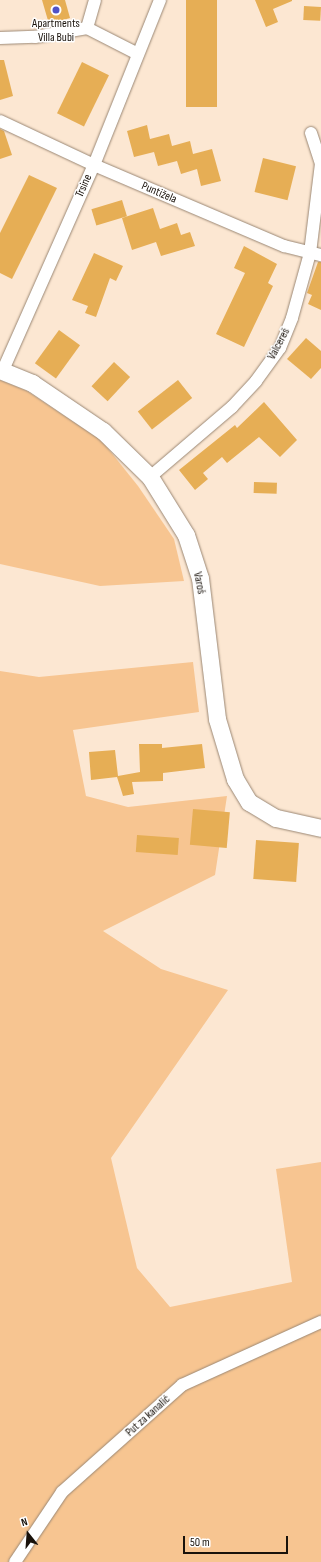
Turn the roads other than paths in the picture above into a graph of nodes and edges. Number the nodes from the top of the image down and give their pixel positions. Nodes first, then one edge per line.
1 (95, 0) edge
2 (160, 0) edge
3 (87, 28) junction
4 (0, 38) edge
5 (138, 54) junction
6 (0, 121) edge
7 (311, 133) dead end
8 (321, 164) edge
9 (94, 165) junction
10 (315, 254) edge
11 (1, 370) edge
12 (150, 477) junction
13 (321, 828) edge
14 (321, 1322) edge
15 (15, 1562) edge

1 - 3 street
2 - 5 street, Trsine
3 - 4 street
3 - 5 street
5 - 9 street, Trsine
6 - 9 street, Puntižela
7 - 8 street, Valcereš
8 - 10 street, Valcereš
9 - 10 street, Puntižela
9 - 11 street, Trsine
10 - 12 street, Valcereš
11 - 12 main road, Varoš
12 - 13 main road, Varoš
14 - 15 street, Put za kanalić

